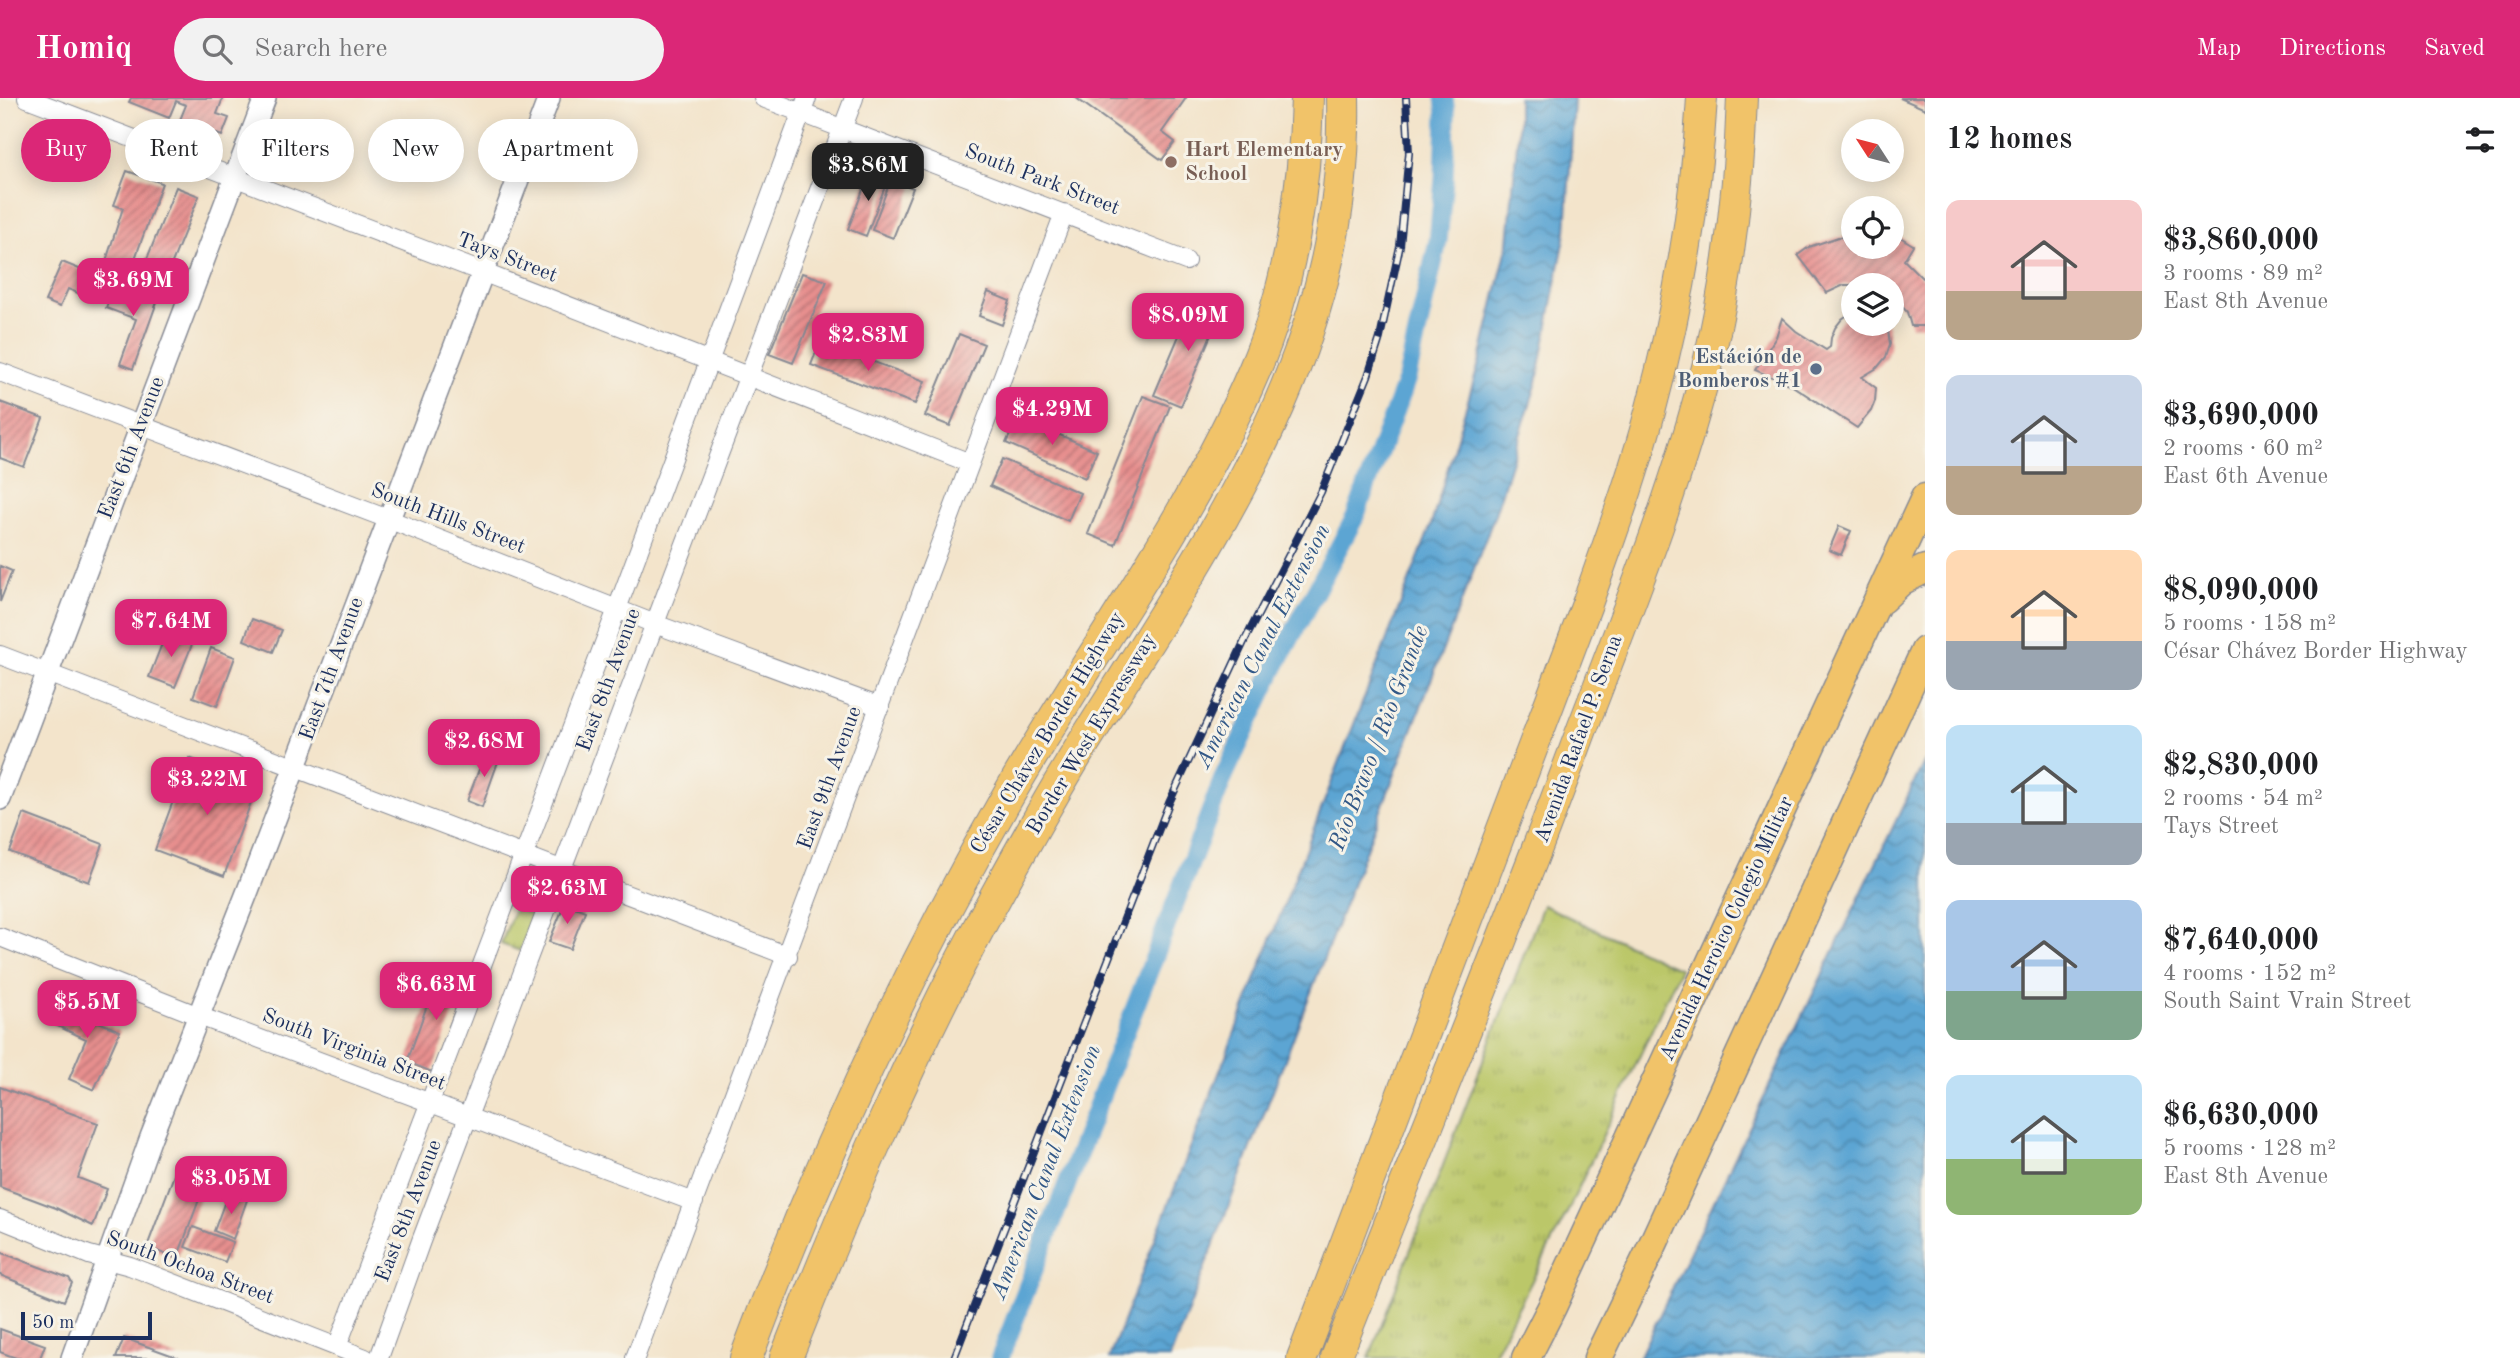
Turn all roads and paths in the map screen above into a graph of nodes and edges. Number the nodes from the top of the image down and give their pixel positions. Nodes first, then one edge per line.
1 (27, 98) edge
2 (265, 98) edge
3 (549, 98) edge
4 (763, 98) edge
5 (854, 98) edge
6 (1307, 98) edge
7 (1343, 98) edge
8 (1702, 98) edge
9 (1742, 98) edge
10 (804, 106) edge
11 (844, 128) junction
12 (235, 178) junction
13 (1064, 213) junction
14 (1186, 261) dead end
15 (482, 272) junction
16 (709, 361) junction
17 (0, 372) edge
18 (748, 376) junction
19 (140, 426) junction
20 (970, 463) junction
21 (1925, 498) edge
22 (388, 519) junction
23 (1925, 569) edge
24 (1876, 604) junction
25 (617, 609) junction
26 (655, 624) junction
27 (1925, 651) edge
28 (0, 655) edge
29 (47, 673) junction
30 (1918, 676) edge
31 (880, 708) junction
32 (295, 768) junction
33 (0, 799) edge
34 (524, 855) junction
35 (562, 870) junction
36 (0, 937) edge
37 (788, 956) junction
38 (199, 1016) junction
39 (430, 1103) junction
40 (469, 1118) junction
41 (694, 1202) junction
42 (0, 1219) edge
43 (108, 1260) junction
44 (1369, 1274) junction
45 (337, 1347) junction
46 (72, 1358) edge
47 (365, 1358) edge
48 (379, 1358) edge
49 (635, 1358) edge
50 (746, 1358) edge
51 (786, 1358) edge
52 (1302, 1358) edge
53 (1336, 1358) edge
54 (1353, 1358) edge
55 (1525, 1358) edge
56 (1598, 1358) edge

1 - 12 street, Tays Street
2 - 12 street, East 6th Avenue
3 - 15 street, East 7th Avenue
4 - 10 street, South Park Street
5 - 11 street, East 8th Avenue
6 - 50 highway, César Chávez Border Highway
7 - 51 highway, Border West Expressway
8 - 52 highway, Avenida Rafael P. Serna
9 - 44 highway, Avenida Rafael P. Serna
10 - 11 street, South Park Street
10 - 16 street, East 8th Avenue
11 - 13 street, South Park Street
11 - 18 street, East 8th Avenue
12 - 15 street, Tays Street
12 - 19 street, East 6th Avenue
13 - 14 street, South Park Street
13 - 20 street, East 9th Avenue
15 - 16 street, Tays Street
15 - 22 street, East 7th Avenue
16 - 18 street, Tays Street
16 - 25 street, East 8th Avenue
17 - 19 street, South Hills Street
18 - 20 street, Tays Street
18 - 26 street, East 8th Avenue
19 - 22 street, South Hills Street
19 - 29 street, East 6th Avenue
20 - 31 street, East 9th Avenue
21 - 24 main road, Avenida Heroico Colegio Militar
22 - 25 street, South Hills Street
22 - 32 street, East 7th Avenue
23 - 24 main road
24 - 55 main road, Avenida Heroico Colegio Militar
25 - 26 street, South Hills Street
25 - 34 street, East 8th Avenue
26 - 31 street, South Hills Street
26 - 35 street, East 8th Avenue
27 - 30 main road
28 - 29 street
29 - 32 street
29 - 33 street, East 6th Avenue
30 - 56 main road
31 - 37 street, East 9th Avenue
32 - 34 street
32 - 38 street, East 7th Avenue
34 - 35 street
34 - 39 street, East 8th Avenue
35 - 37 street
35 - 40 street, East 8th Avenue
36 - 38 street, South Virginia Street
37 - 41 street, East 9th Avenue
38 - 39 street, South Virginia Street
38 - 43 street, East 7th Avenue
39 - 40 street, South Virginia Street
39 - 45 street, East 8th Avenue
40 - 41 street, South Virginia Street
40 - 48 street, East 8th Avenue
41 - 49 street, East 9th Avenue
42 - 43 street, South Ochoa Street
43 - 45 street, South Ochoa Street
43 - 46 street, East 7th Avenue
44 - 53 highway, Avenida Rafael P. Serna
44 - 54 highway
45 - 47 street, South Ochoa Street

